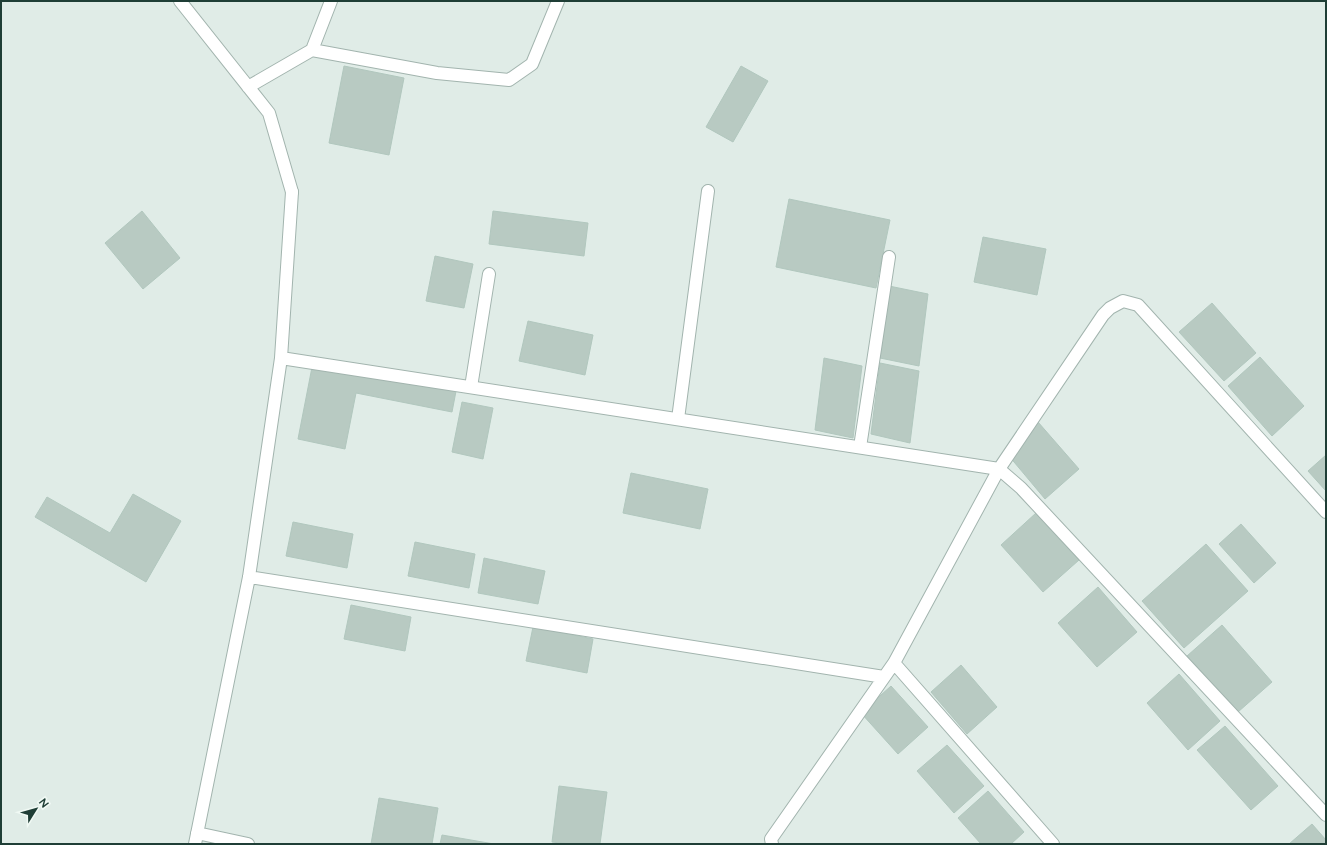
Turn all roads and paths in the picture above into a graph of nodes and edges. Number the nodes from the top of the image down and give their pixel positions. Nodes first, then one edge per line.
1 (180, 1) edge
2 (331, 1) edge
3 (558, 1) edge
4 (312, 50) junction
5 (248, 87) junction
6 (708, 191) dead end
7 (889, 257) dead end
8 (489, 274) dead end
9 (281, 358) junction
10 (471, 387) junction
11 (678, 419) junction
12 (860, 447) junction
13 (999, 468) junction
14 (1326, 512) edge
15 (248, 577) junction
16 (894, 663) junction
17 (884, 676) junction
18 (1326, 815) edge
19 (196, 838) edge
20 (248, 844) edge
21 (772, 844) edge
22 (1053, 844) edge

1 - 5 street
2 - 4 street
3 - 4 street
4 - 5 street
5 - 9 street
6 - 11 street
7 - 12 street
8 - 10 street
9 - 10 street
9 - 15 street
10 - 11 street
11 - 12 street
12 - 13 street
13 - 14 street
13 - 16 street
13 - 18 street
15 - 17 street
15 - 19 street
16 - 17 street
16 - 22 street
17 - 21 street
19 - 20 street

